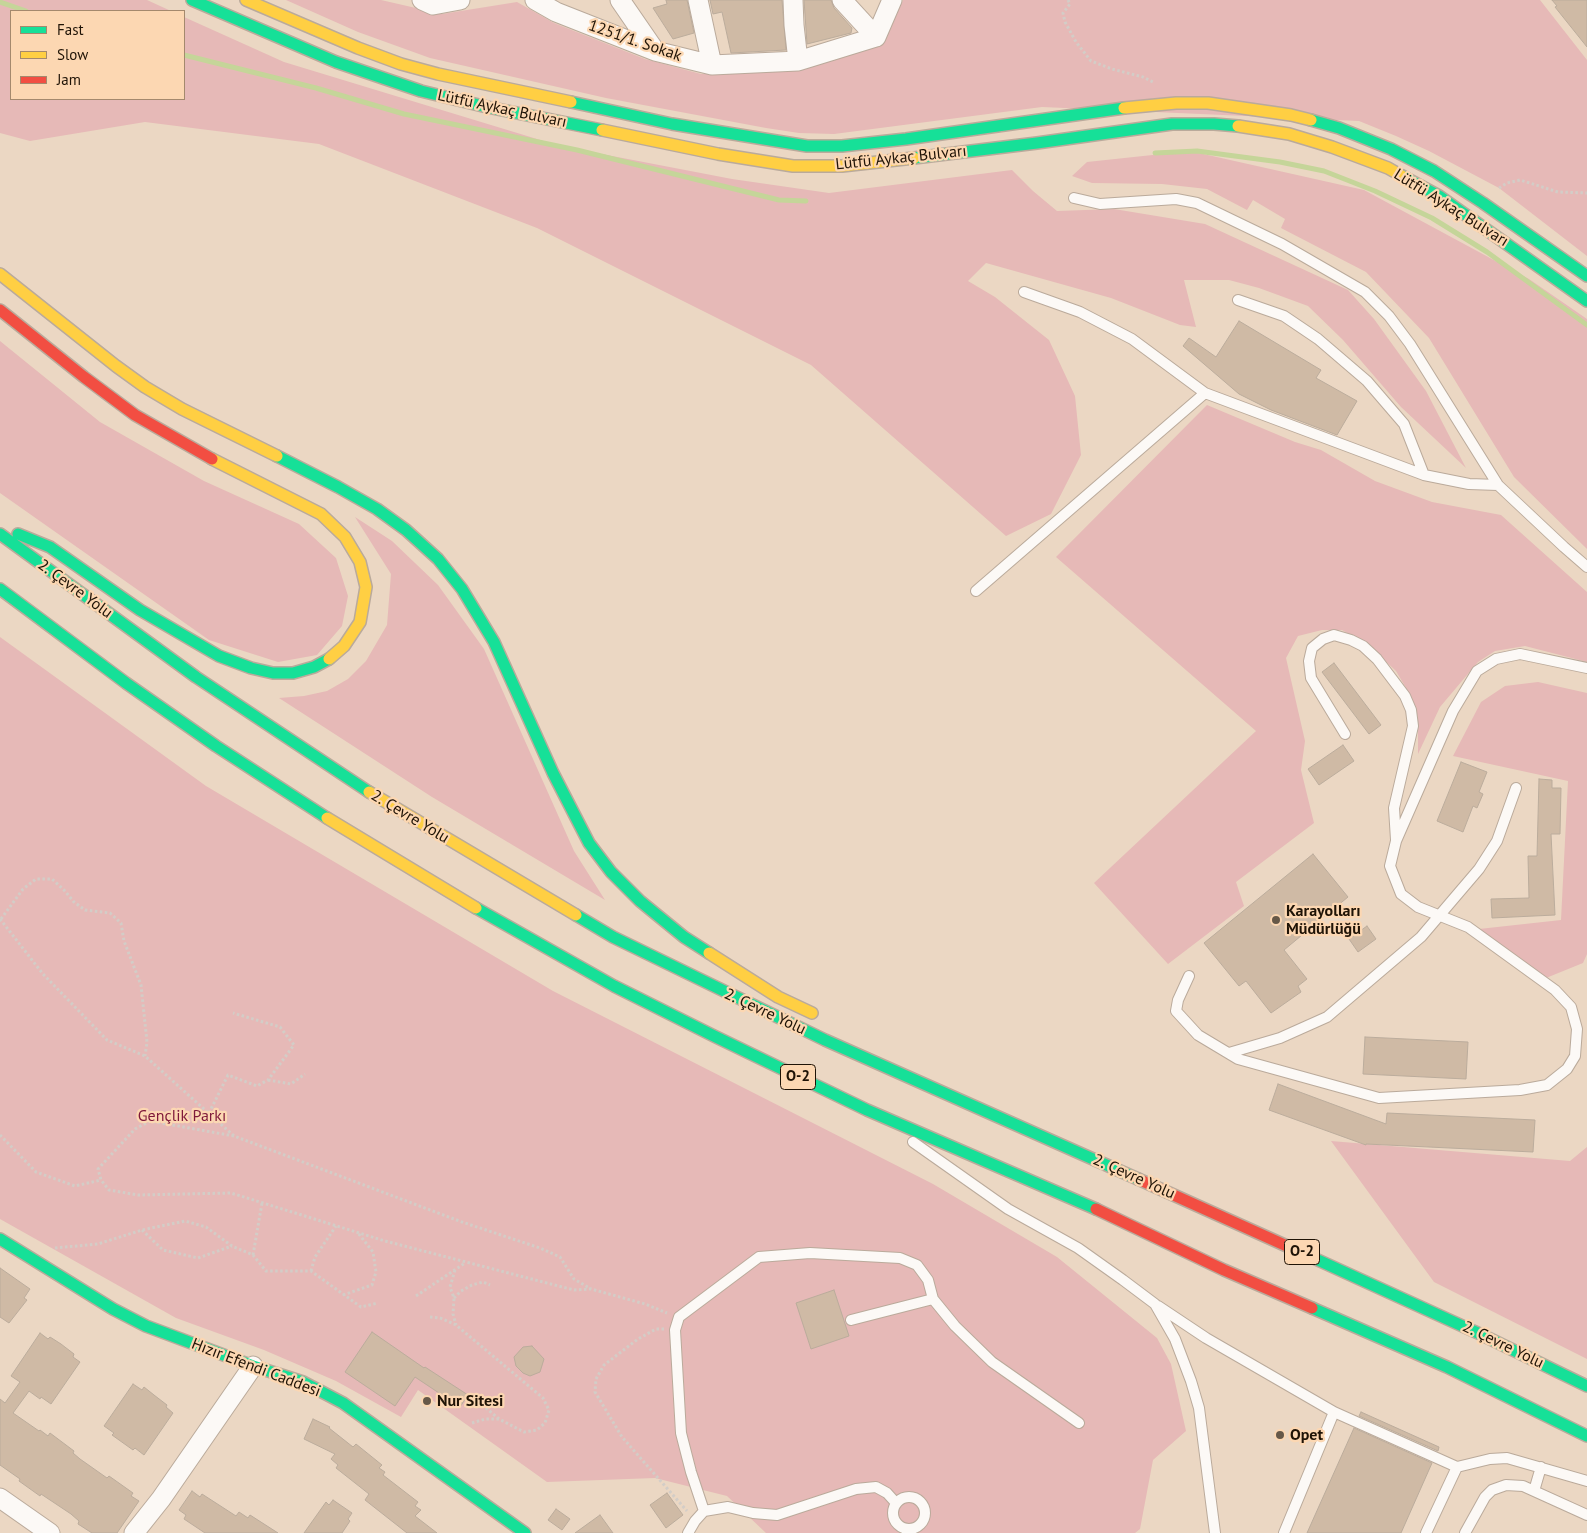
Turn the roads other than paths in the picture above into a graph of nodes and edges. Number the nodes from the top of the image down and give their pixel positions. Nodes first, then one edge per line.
1 (192, 0) edge
2 (246, 0) edge
3 (422, 0) edge
4 (460, 0) edge
5 (535, 0) edge
6 (620, 0) edge
7 (698, 0) edge
8 (793, 0) edge
9 (842, 0) edge
10 (892, 0) edge
11 (876, 37) junction
12 (655, 51) junction
13 (798, 61) junction
14 (712, 65) junction
15 (1026, 121) junction
16 (1037, 143) junction
17 (1017, 145) junction
18 (1074, 198) dead end
19 (0, 274) edge
20 (1587, 276) edge
21 (1024, 292) dead end
22 (1238, 300) dead end
23 (1587, 301) edge
24 (0, 310) edge
25 (1205, 393) junction
26 (1424, 475) junction
27 (1498, 484) junction
28 (0, 526) edge
29 (0, 534) edge
30 (1587, 567) edge
31 (0, 589) edge
32 (976, 591) dead end
33 (0, 601) edge
34 (57, 631) junction
35 (1587, 668) edge
36 (1345, 734) dead end
37 (1516, 788) dead end
38 (1396, 841) junction
39 (1440, 916) junction
40 (1189, 976) dead end
41 (820, 1016) dead end
42 (1229, 1054) junction
43 (978, 1095) dead end
44 (867, 1110) junction
45 (1014, 1124) junction
46 (0, 1239) edge
47 (934, 1298) junction
48 (1155, 1304) junction
49 (851, 1320) dead end
50 (253, 1366) junction
51 (1587, 1386) edge
52 (1334, 1412) junction
53 (1079, 1423) dead end
54 (1587, 1436) edge
55 (1457, 1467) junction
56 (1541, 1467) junction
57 (1587, 1481) edge
58 (1534, 1491) junction
59 (0, 1498) edge
60 (896, 1503) dead end
61 (704, 1512) junction
62 (1587, 1515) edge
63 (50, 1533) edge
64 (134, 1533) edge
65 (524, 1533) edge
66 (688, 1533) edge
67 (1215, 1533) edge
68 (1284, 1533) edge
69 (1426, 1533) edge
70 (1465, 1533) edge

1 - 17 main road, Lütfü Aykaç Bulvarı
2 - 15 main road, Lütfü Aykaç Bulvarı
3 - 4 street
5 - 12 street, 1251/1. Sokak
6 - 12 street
7 - 14 street
8 - 13 street
9 - 11 street
10 - 11 street
11 - 13 street, 1251/1. Sokak
12 - 14 street, 1251/1. Sokak
13 - 14 street, 1251/1. Sokak
15 - 16 main road
15 - 17 main road
15 - 20 main road, Lütfü Aykaç Bulvarı
16 - 17 main road, Lütfü Aykaç Bulvarı
16 - 23 main road, Lütfü Aykaç Bulvarı
18 - 27 lane
19 - 41 main road
21 - 25 lane
22 - 26 lane
24 - 28 main road
25 - 26 lane
25 - 32 lane
26 - 27 lane
27 - 30 lane
29 - 45 main road, 2. Çevre Yolu / O-2
31 - 34 main road, O-2
33 - 34 main road
34 - 44 main road, O-2
35 - 38 lane
36 - 38 lane
37 - 39 lane
38 - 39 lane
39 - 42 lane
39 - 42 lane
40 - 42 lane
43 - 45 main road
44 - 48 lane
44 - 54 main road, O-2
45 - 51 main road, 2. Çevre Yolu / O-2
46 - 50 main road, Hızır Efendi Caddesi
47 - 49 lane
47 - 53 lane
47 - 61 lane
48 - 52 lane
48 - 67 lane
50 - 64 street
50 - 65 main road, Hızır Efendi Caddesi
52 - 55 lane
52 - 68 lane
55 - 56 lane
55 - 69 lane
56 - 57 lane
56 - 58 lane
58 - 62 lane
58 - 70 lane
59 - 63 street
60 - 61 lane
61 - 66 lane

